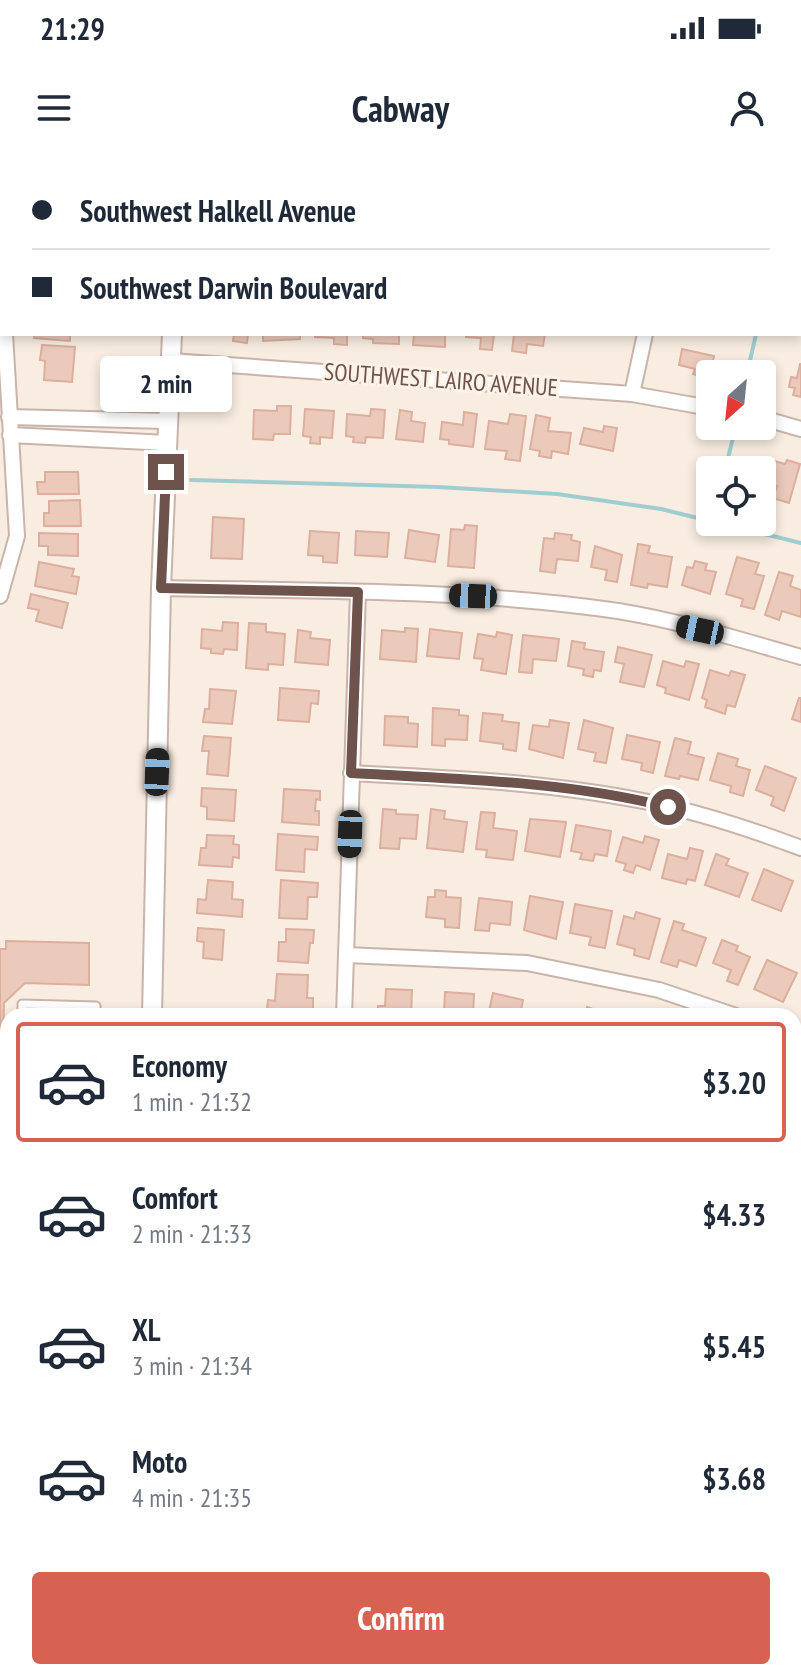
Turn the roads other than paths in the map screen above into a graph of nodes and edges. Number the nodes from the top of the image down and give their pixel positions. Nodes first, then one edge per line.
1 (5, 336) edge
2 (172, 336) edge
3 (645, 336) edge
4 (171, 361) junction
5 (632, 394) junction
6 (696, 405) edge
7 (9, 417) junction
8 (77, 419) junction
9 (168, 421) junction
10 (776, 422) edge
11 (801, 429) edge
12 (10, 435) junction
13 (76, 437) junction
14 (167, 443) junction
15 (161, 588) junction
16 (358, 592) junction
17 (0, 596) edge
18 (801, 657) edge
19 (351, 773) junction
20 (801, 848) edge
21 (346, 955) junction
22 (58, 1005) joint
23 (22, 1008) edge
24 (96, 1008) edge
25 (152, 1008) edge
26 (344, 1008) edge
27 (712, 1008) edge

1 - 7 street
2 - 4 street
3 - 5 street
4 - 5 street, SOUTHWEST LAIRO AVENUE
4 - 9 street
5 - 6 street, SOUTHWEST LAIRO AVENUE
7 - 8 street
7 - 12 street
8 - 9 street
8 - 13 street
9 - 14 street
10 - 11 street
12 - 13 street
12 - 17 street
13 - 14 street
14 - 15 street
15 - 16 street
15 - 25 street
16 - 18 street
16 - 19 street
19 - 20 street
19 - 21 street
21 - 26 street
21 - 27 street
22 - 23 lane
22 - 24 lane

